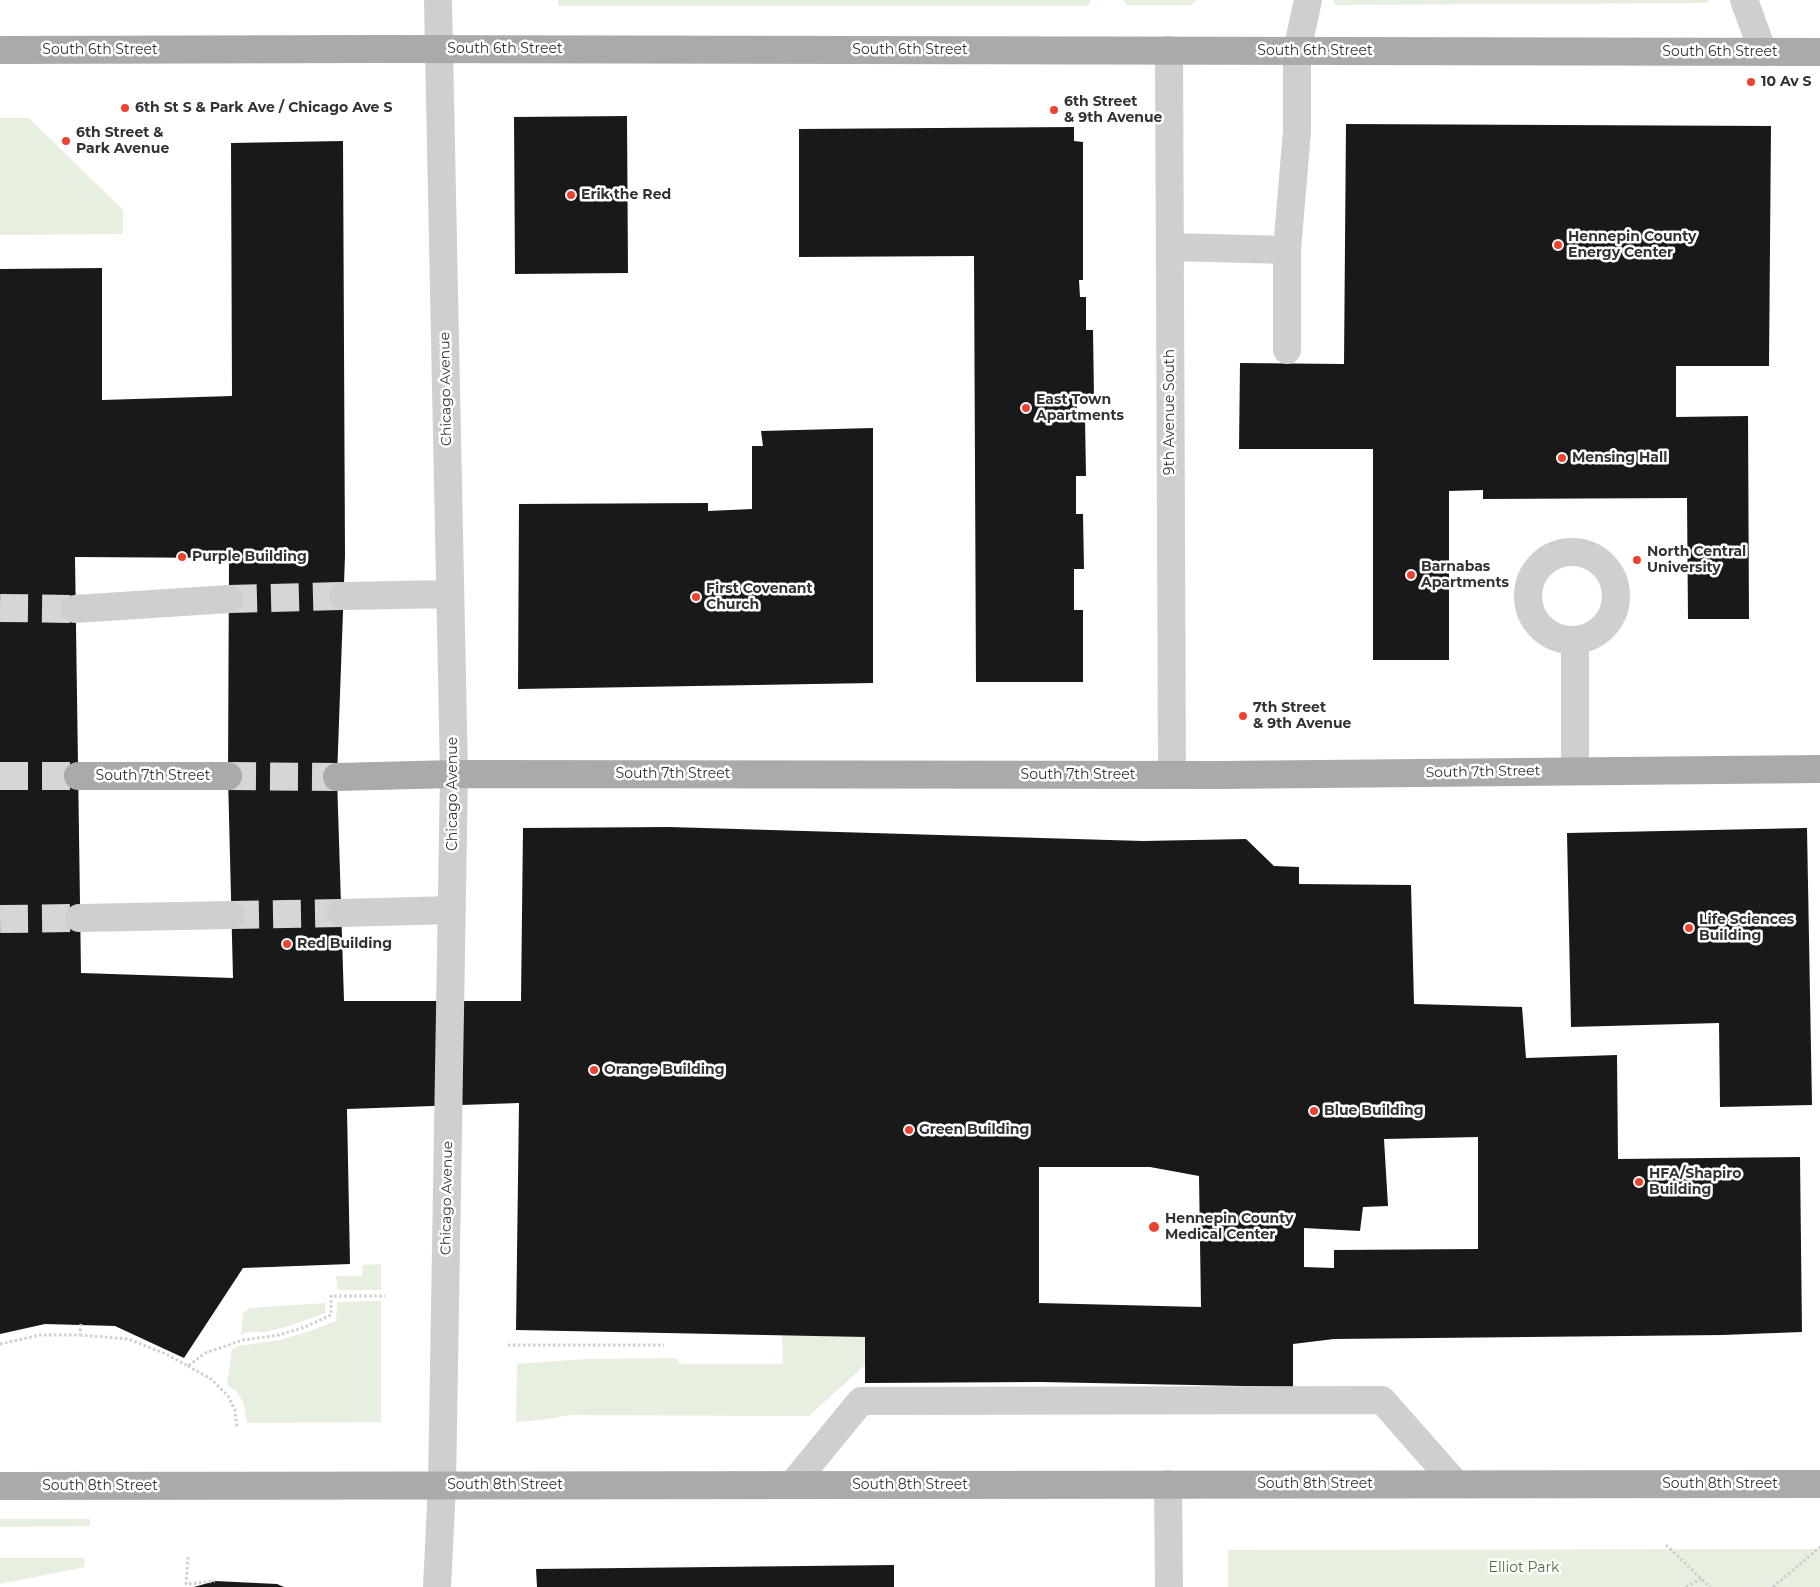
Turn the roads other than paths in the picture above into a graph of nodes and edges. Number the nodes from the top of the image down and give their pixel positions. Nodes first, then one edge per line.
1 (438, 0) edge
2 (1308, 0) edge
3 (1744, 0) edge
4 (440, 49) junction
5 (0, 50) edge
6 (1170, 50) junction
7 (1297, 51) junction
8 (1763, 52) junction
9 (1820, 52) edge
10 (1170, 247) junction
11 (1287, 250) junction
12 (1287, 350) dead end
13 (450, 594) junction
14 (343, 596) tunnel mouth
15 (229, 599) tunnel mouth
16 (75, 609) tunnel mouth
17 (1575, 640) dead end
18 (1820, 769) edge
19 (1575, 772) junction
20 (454, 774) junction
21 (1172, 775) junction
22 (78, 776) tunnel mouth
23 (228, 776) tunnel mouth
24 (337, 777) tunnel mouth
25 (452, 910) junction
26 (341, 913) tunnel mouth
27 (231, 915) tunnel mouth
28 (79, 918) tunnel mouth
29 (1168, 1484) junction
30 (1456, 1484) junction
31 (1820, 1484) edge
32 (442, 1485) junction
33 (792, 1485) junction
34 (0, 1486) edge
35 (437, 1587) edge
36 (1169, 1587) edge

1 - 4 street, Chicago Avenue
2 - 7 street
3 - 8 street
4 - 5 main road, South 6th Street
4 - 6 main road, South 6th Street
4 - 13 street, Chicago Avenue
6 - 7 main road, South 6th Street
6 - 10 street, 9th Avenue South
7 - 8 main road, South 6th Street
7 - 11 street
8 - 9 main road, South 6th Street
10 - 11 street
10 - 21 street, 9th Avenue South
11 - 12 street
13 - 14 street
13 - 20 street, Chicago Avenue
15 - 16 street
17 - 19 street
18 - 19 main road, South 7th Street
19 - 21 main road, South 7th Street
20 - 21 main road, South 7th Street
20 - 24 main road, South 7th Street
20 - 25 street, Chicago Avenue
22 - 23 main road, South 7th Street
25 - 26 street
25 - 32 street, Chicago Avenue
27 - 28 street
29 - 30 main road, South 8th Street
29 - 33 main road, South 8th Street
29 - 36 street
30 - 31 main road, South 8th Street
30 - 33 street
32 - 33 main road, South 8th Street
32 - 34 main road, South 8th Street
32 - 35 street, Chicago Avenue

